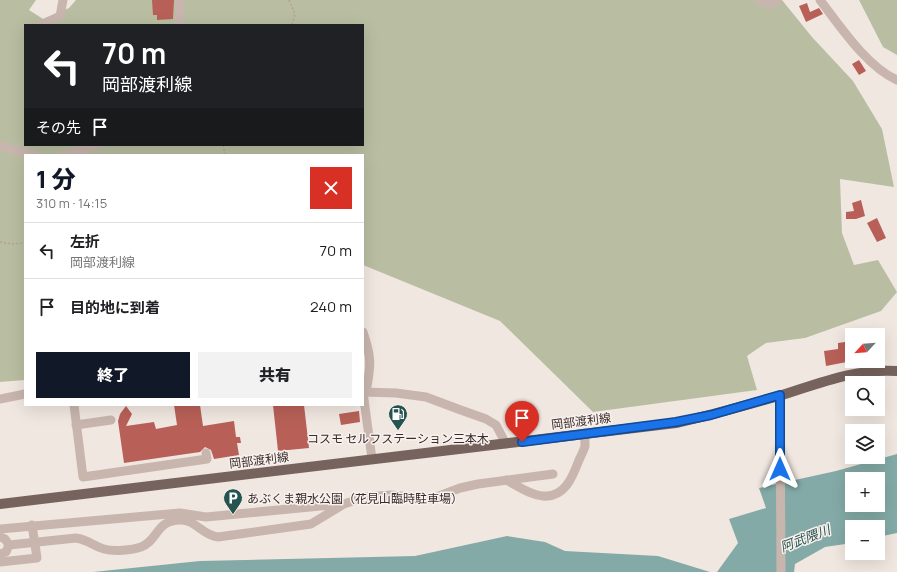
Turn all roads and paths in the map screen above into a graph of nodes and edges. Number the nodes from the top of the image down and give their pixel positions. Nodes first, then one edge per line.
1 (63, 0) edge
2 (180, 0) edge
3 (289, 0) edge
4 (759, 0) edge
5 (777, 0) edge
6 (820, 0) edge
7 (43, 24) edge
8 (179, 24) edge
9 (292, 24) edge
10 (897, 80) edge
11 (0, 146) edge
12 (94, 146) edge
13 (31, 154) edge
14 (68, 154) edge
15 (0, 242) edge
16 (24, 243) edge
17 (364, 336) edge
18 (897, 371) edge
19 (364, 392) edge
20 (24, 394) edge
21 (780, 395) junction
22 (0, 399) edge
23 (74, 406) edge
24 (111, 420) dead end
25 (76, 425) junction
26 (584, 433) junction
27 (506, 444) junction
28 (206, 453) dead end
29 (372, 460) junction
30 (553, 474) dead end
31 (506, 480) junction
32 (0, 504) edge
33 (344, 504) junction
34 (32, 526) junction
35 (0, 529) edge
36 (0, 537) edge
37 (35, 542) junction
38 (9, 545) junction
39 (1, 558) edge
40 (781, 572) edge

1 - 7 street
2 - 8 street
3 - 9 path
4 - 5 street
6 - 10 street
11 - 13 street
12 - 14 street
15 - 16 path
17 - 19 street
18 - 21 main road, 岡部渡利線
19 - 27 street
19 - 29 street
20 - 22 street
21 - 26 main road, 岡部渡利線
21 - 40 street
23 - 25 street
24 - 25 street
25 - 28 street
26 - 27 main road, 岡部渡利線
26 - 31 street
27 - 29 main road, 岡部渡利線
29 - 32 main road, 岡部渡利線
30 - 31 street
31 - 33 street
33 - 34 street
33 - 37 street
34 - 35 street
34 - 37 street
36 - 38 street
37 - 38 street
37 - 39 street
38 - 39 street

